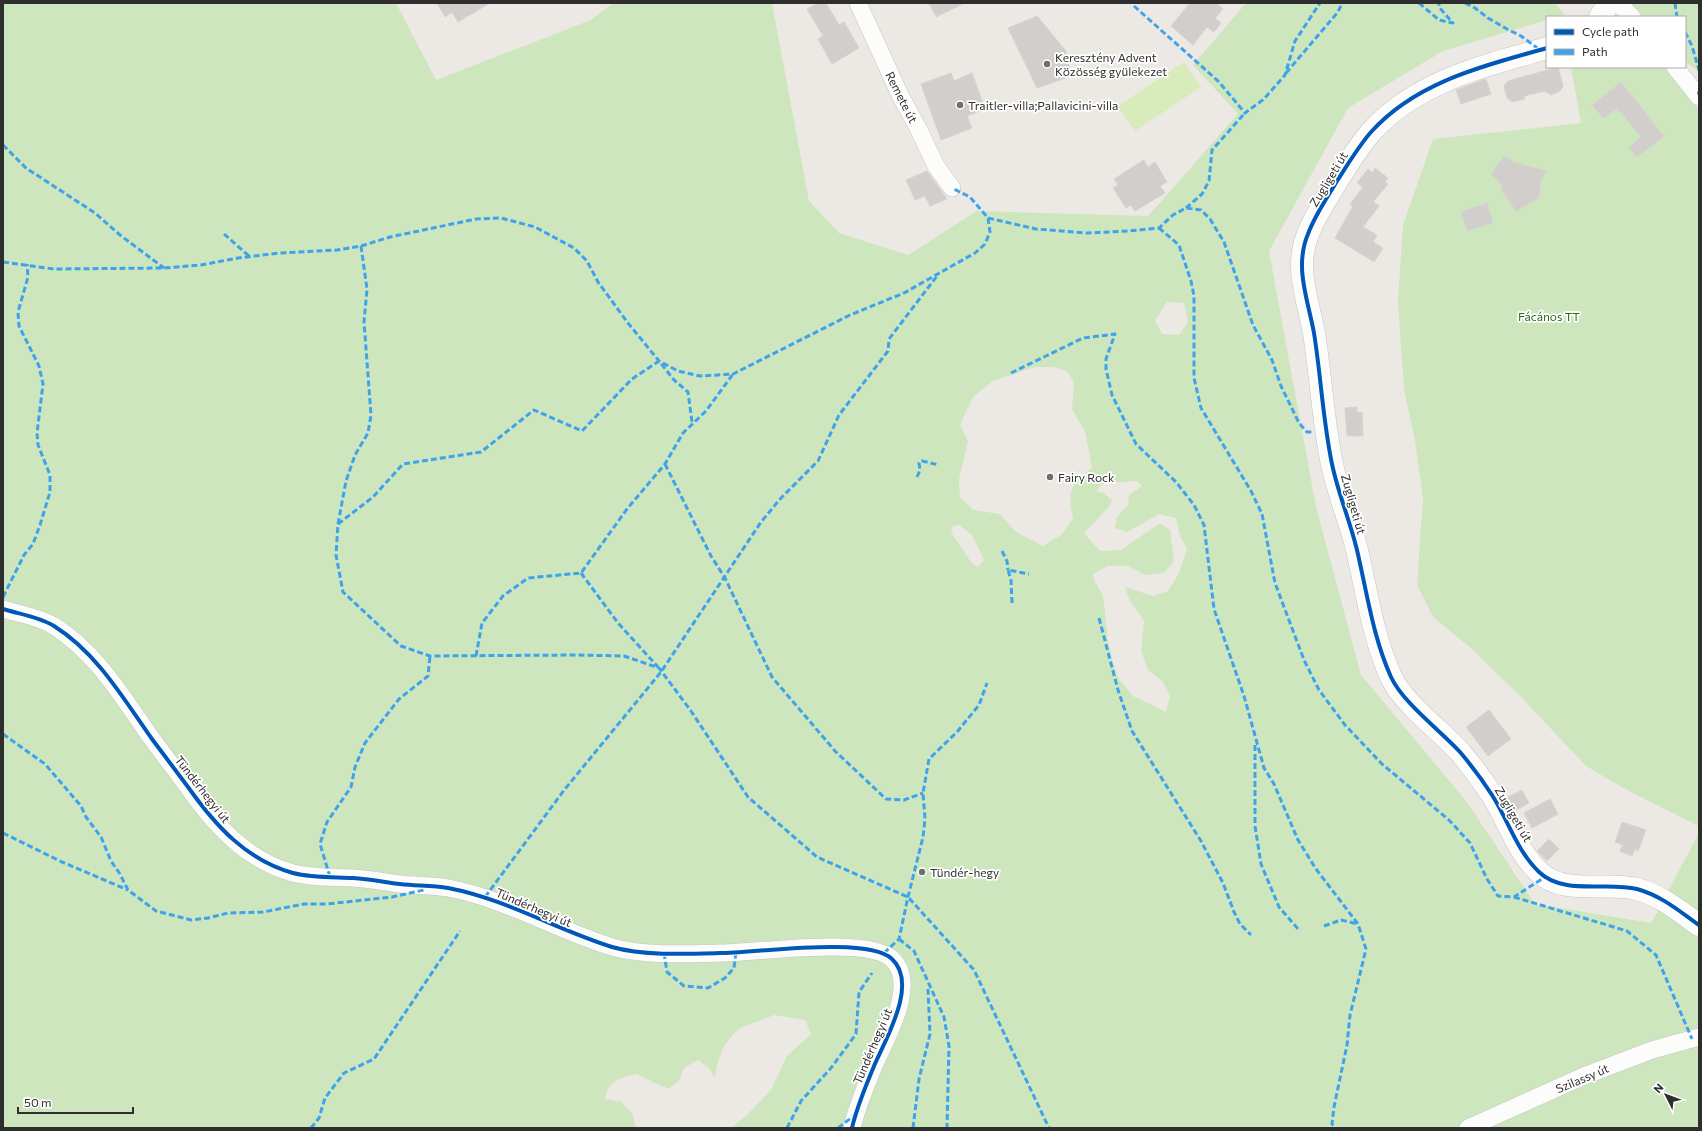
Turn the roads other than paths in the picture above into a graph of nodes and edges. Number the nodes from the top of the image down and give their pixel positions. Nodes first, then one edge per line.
1 (858, 3) edge
2 (1609, 3) edge
3 (1618, 3) edge
4 (1601, 16) edge
5 (1631, 16) edge
6 (1546, 48) edge
7 (1677, 68) edge
8 (1699, 96) edge
9 (952, 188) dead end
10 (3, 609) edge
11 (1699, 925) edge
12 (1699, 1037) edge
13 (852, 1128) edge
14 (1468, 1128) edge

1 - 9 street, Remete út
2 - 4 street
3 - 5 street
6 - 11 street, Zugligeti út
7 - 8 street
10 - 13 street, Tündérhegyi út
12 - 14 street, Szilassy út

